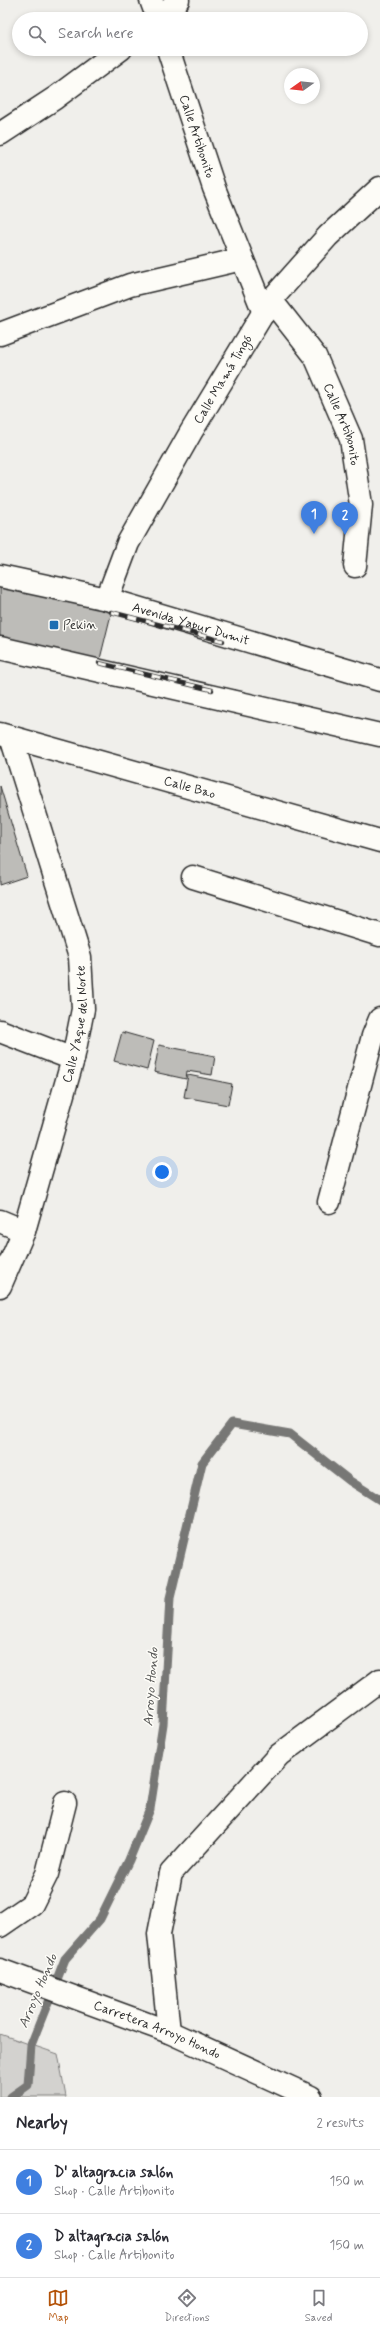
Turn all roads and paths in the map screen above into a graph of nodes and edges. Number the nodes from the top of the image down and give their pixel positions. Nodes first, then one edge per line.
1 (151, 0) edge
2 (178, 0) edge
3 (156, 12) edge
4 (166, 12) edge
5 (112, 56) edge
6 (170, 56) edge
7 (0, 134) edge
8 (380, 188) edge
9 (242, 259) junction
10 (268, 306) junction
11 (0, 334) edge
12 (355, 566) dead end
13 (0, 576) edge
14 (107, 599) junction
15 (0, 648) edge
16 (380, 680) edge
17 (6, 735) edge
18 (380, 735) edge
19 (380, 841) edge
20 (193, 877) dead end
21 (380, 935) edge
22 (380, 1019) edge
23 (0, 1031) edge
24 (73, 1059) junction
25 (329, 1202) dead end
26 (0, 1222) edge
27 (24, 1231) junction
28 (0, 1286) edge
29 (380, 1680) edge
30 (65, 1803) dead end
31 (0, 1926) edge
32 (0, 1970) edge
33 (169, 2032) junction
34 (311, 2097) edge

1 - 3 street
2 - 4 street
5 - 7 street
6 - 9 street, Calle Artibonito
8 - 10 street, Calle Mamá Tingó
9 - 10 street, Calle Artibonito
9 - 11 street
10 - 12 street, Calle Artibonito
10 - 14 street, Calle Mamá Tingó
13 - 14 street, Avenida Yapur Dumit
14 - 16 street, Avenida Yapur Dumit
15 - 18 street
17 - 19 street, Calle Bao
17 - 24 street, Calle Yaque del Norte
20 - 21 street
22 - 25 street
23 - 24 street
24 - 27 street, Calle Yaque del Norte
26 - 27 street
27 - 28 street, Calle Yaque del Norte
29 - 33 street
30 - 31 street
32 - 33 street, Carretera Arroyo Hondo
33 - 34 street, Carretera Arroyo Hondo

